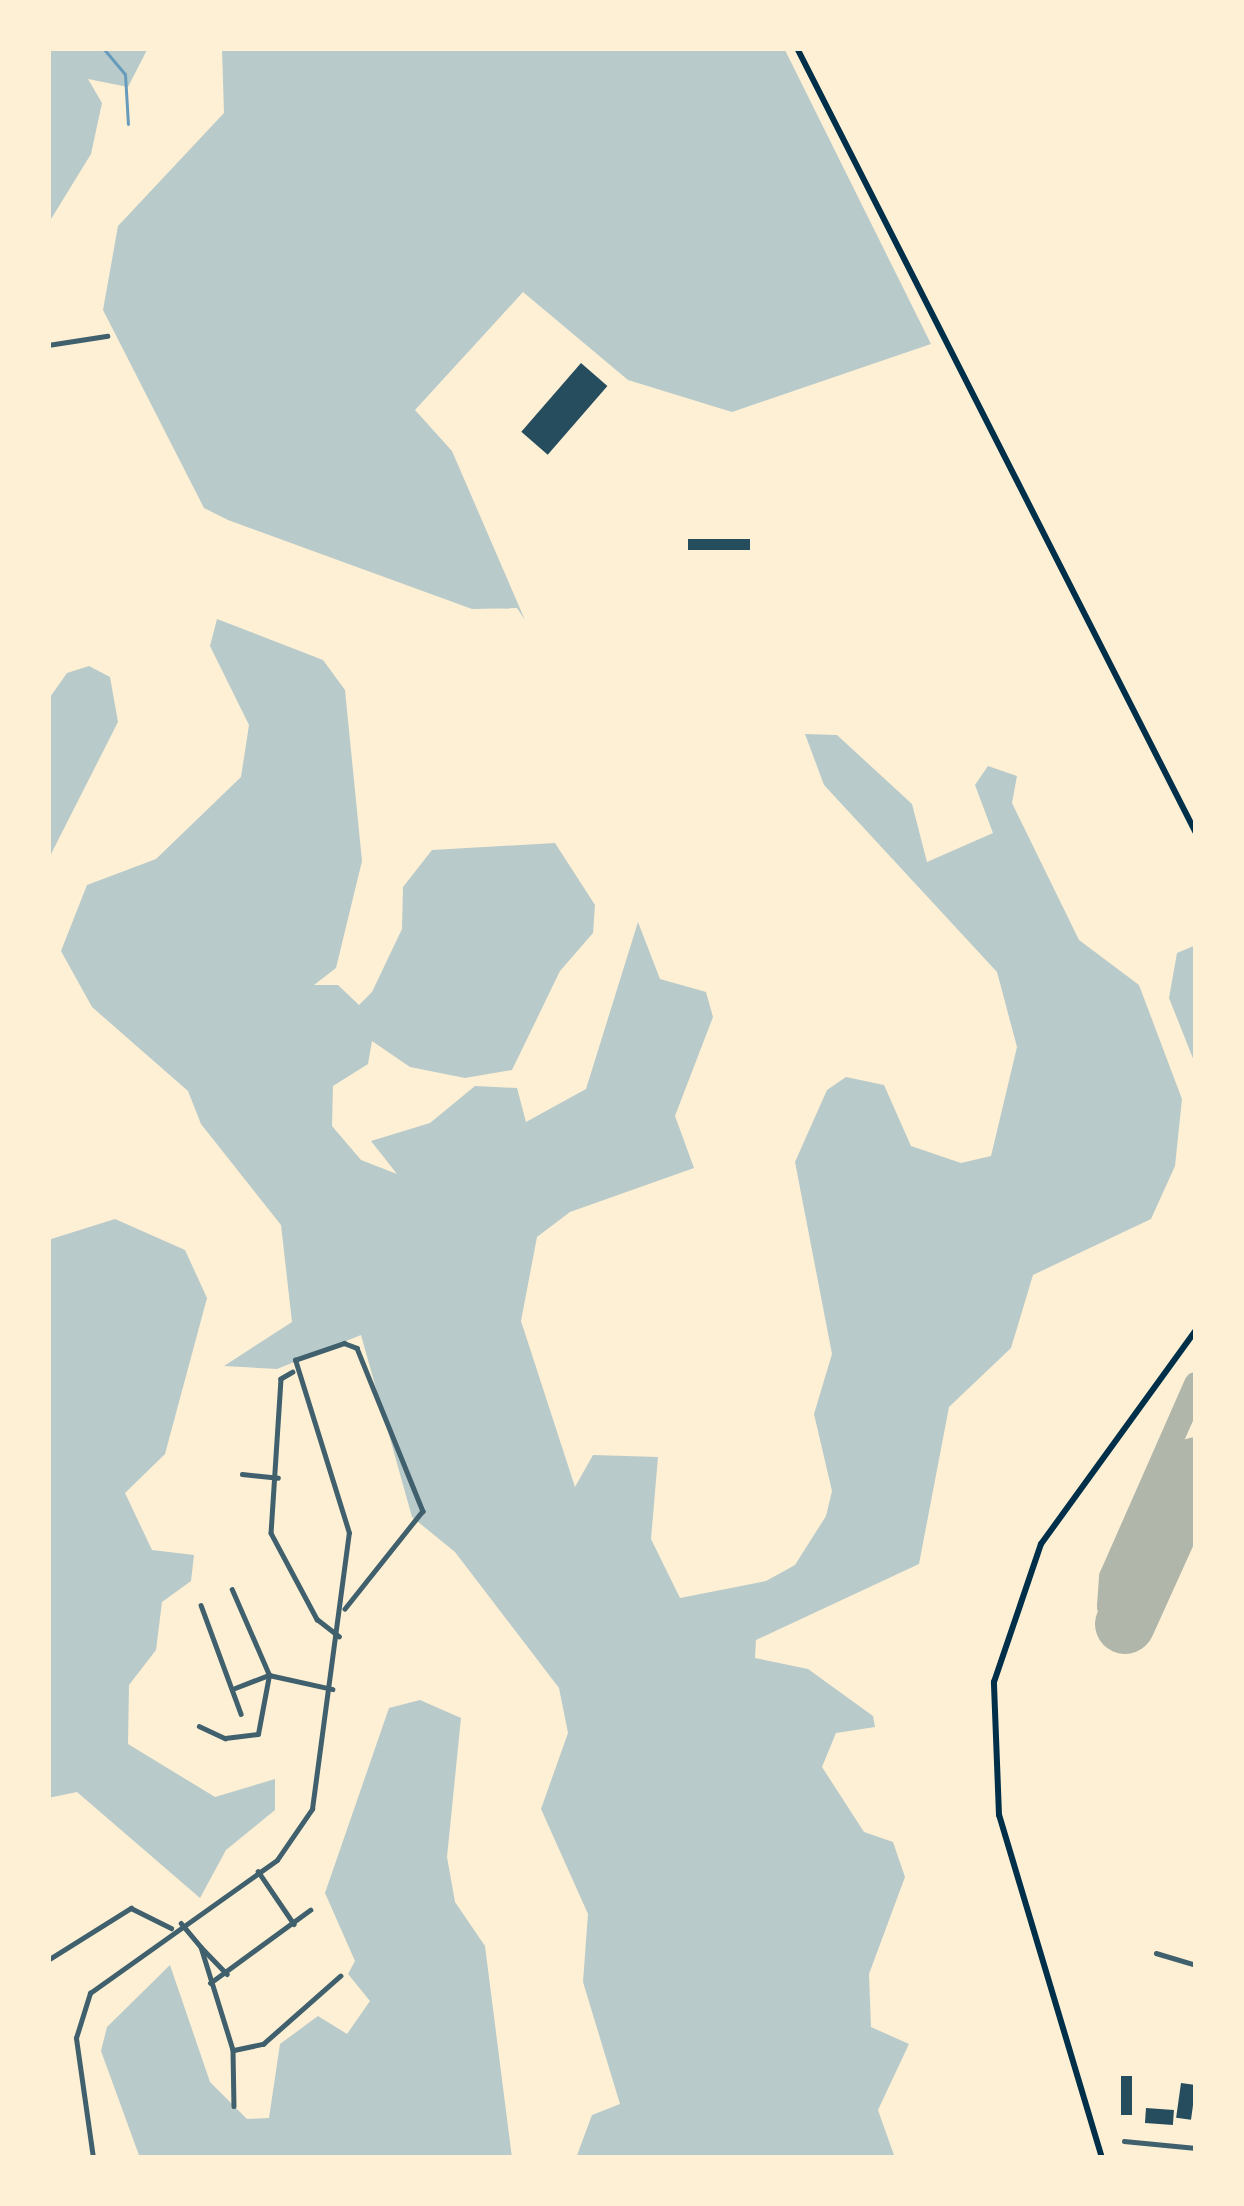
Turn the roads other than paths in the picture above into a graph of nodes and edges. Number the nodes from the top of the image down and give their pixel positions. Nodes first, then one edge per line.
1 (796, 48) edge
2 (107, 336) dead end
3 (48, 345) edge
4 (1196, 833) edge
5 (1196, 1330) edge
6 (295, 1371) junction
7 (242, 1474) dead end
8 (278, 1478) junction
9 (232, 1590) dead end
10 (202, 1605) dead end
11 (345, 1609) junction
12 (339, 1636) junction
13 (269, 1675) junction
14 (235, 1688) junction
15 (332, 1689) junction
16 (241, 1714) dead end
17 (200, 1726) dead end
18 (258, 1871) junction
19 (310, 1910) dead end
20 (181, 1923) junction
21 (294, 1924) junction
22 (172, 1929) junction
23 (201, 1947) junction
24 (1156, 1953) dead end
25 (48, 1960) edge
26 (1196, 1965) edge
27 (227, 1974) junction
28 (340, 1976) dead end
29 (210, 1983) junction
30 (233, 2050) junction
31 (234, 2106) dead end
32 (1124, 2141) dead end
33 (1196, 2148) edge
34 (93, 2158) edge
35 (1102, 2158) edge

1 - 4 main road
2 - 3 street
5 - 35 main road
6 - 8 street
6 - 11 street
6 - 11 street
7 - 8 street
8 - 12 street
9 - 13 street
10 - 14 street
11 - 12 street
12 - 15 street
13 - 14 street
13 - 15 street
13 - 17 street
14 - 16 street
15 - 18 street
18 - 20 street
18 - 21 street
19 - 21 street
20 - 22 street
20 - 23 street
21 - 27 street
22 - 25 street
22 - 34 street
23 - 27 street
23 - 29 street
24 - 26 street
27 - 29 street
28 - 30 street
29 - 30 street
30 - 31 street
32 - 33 street

